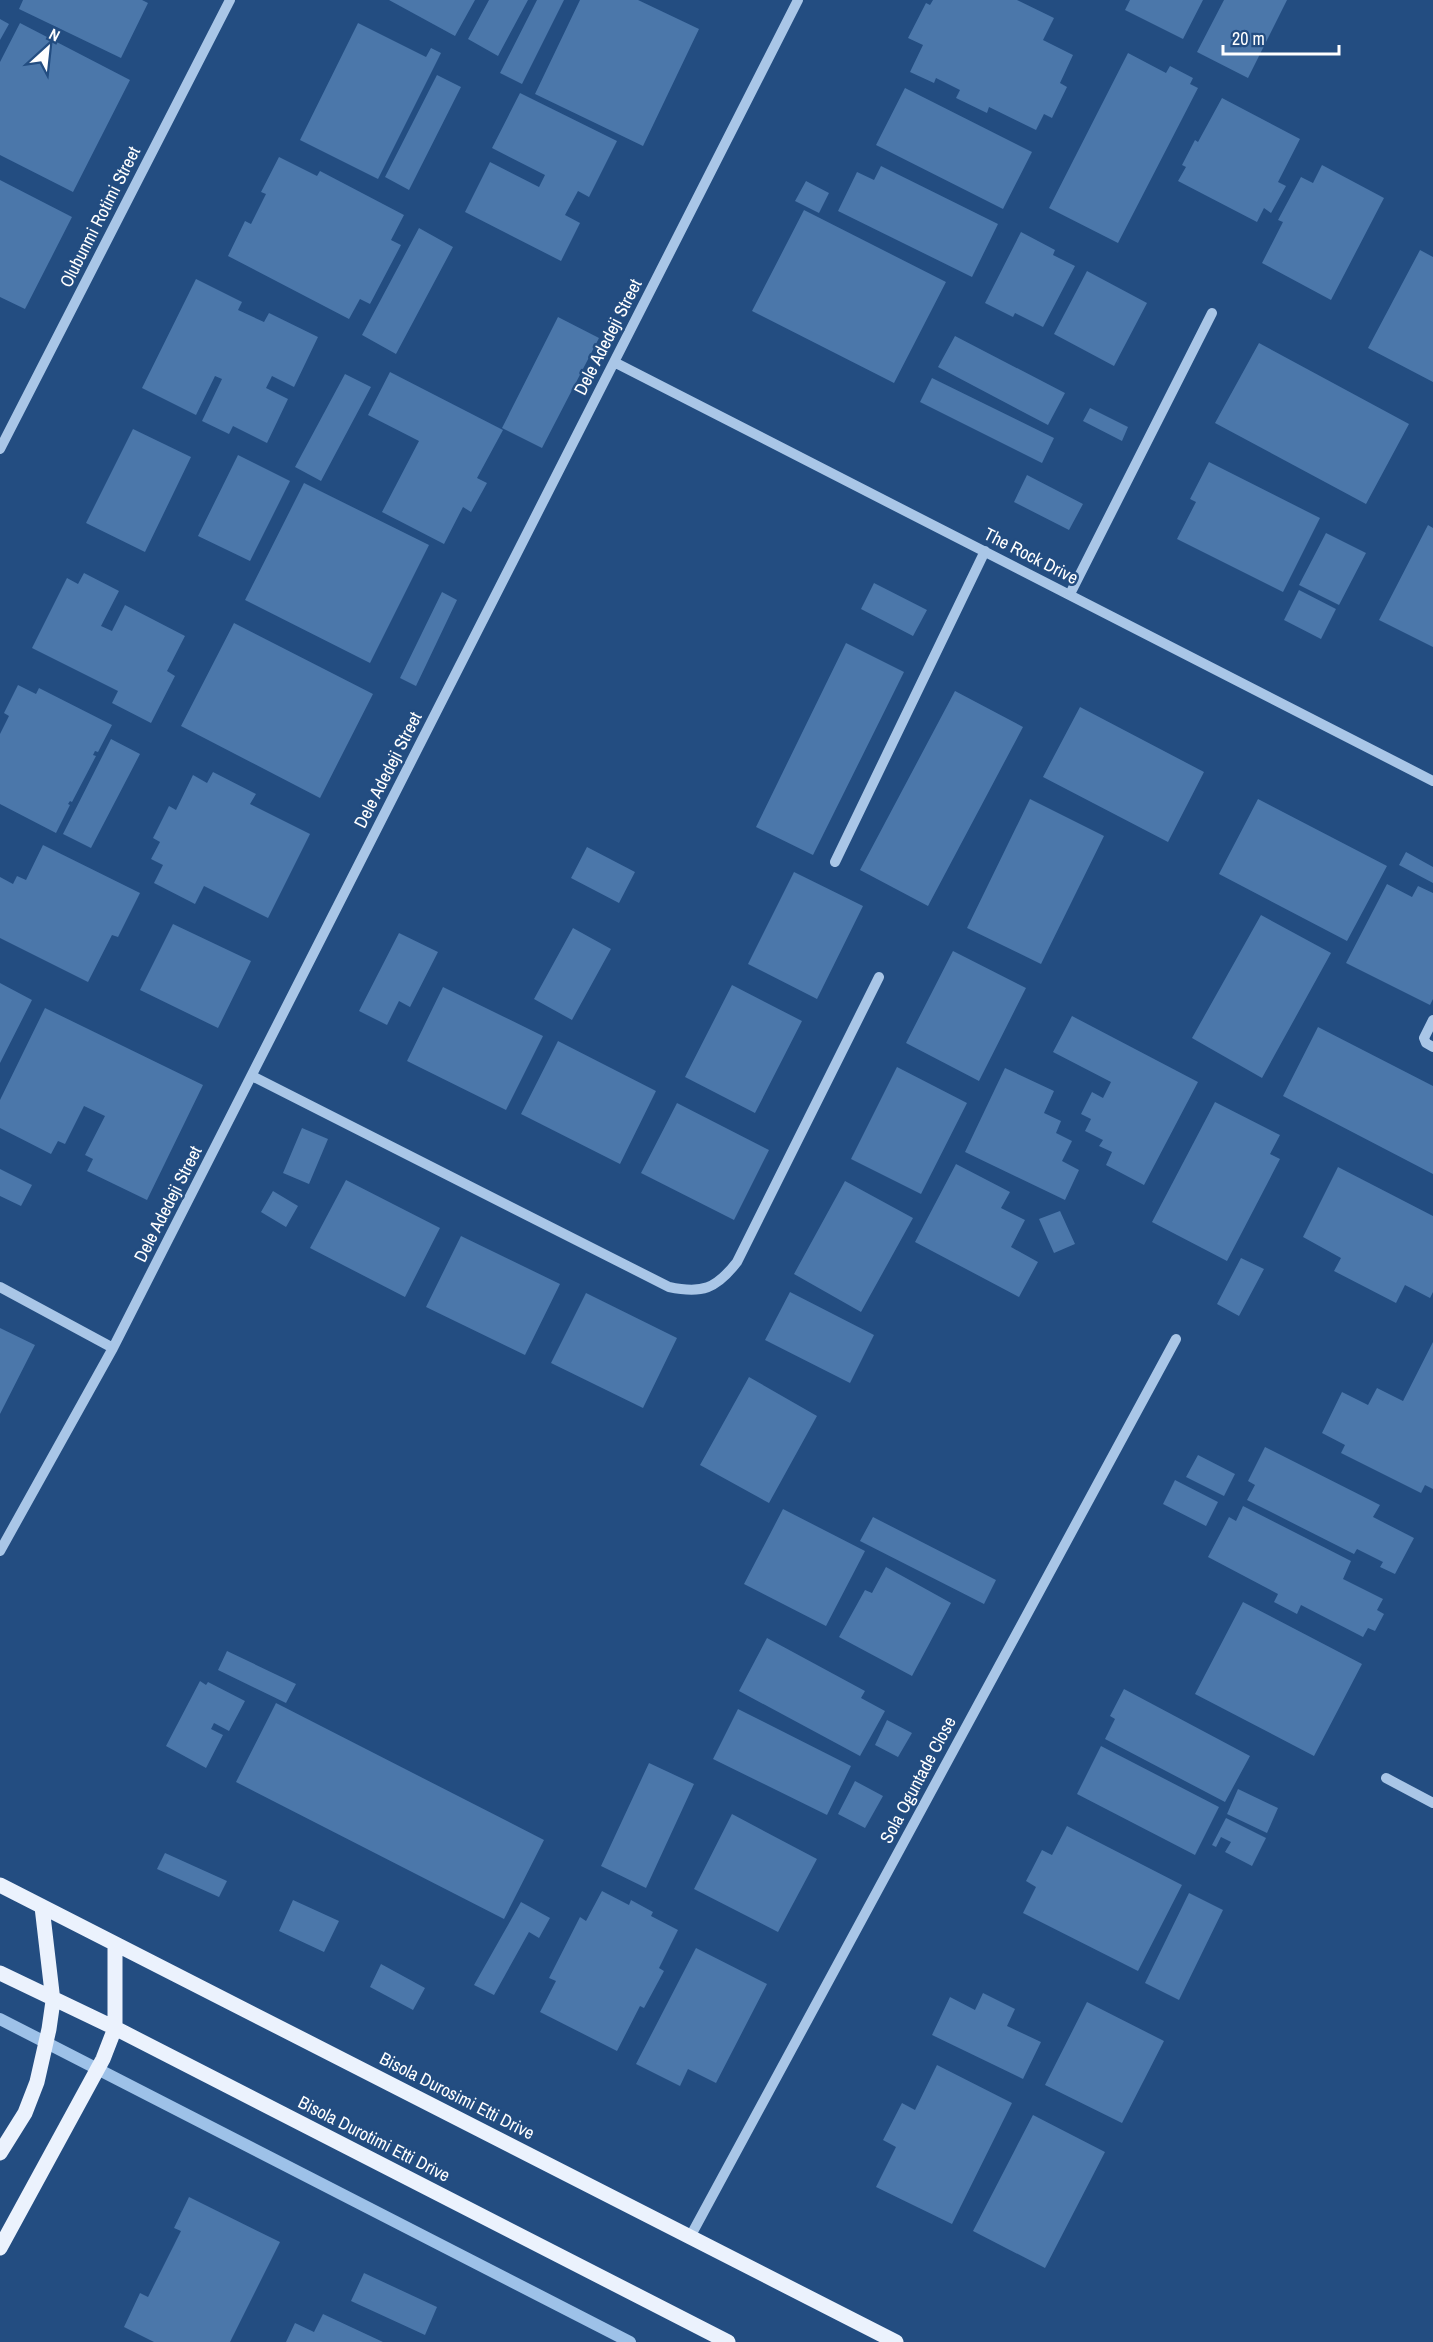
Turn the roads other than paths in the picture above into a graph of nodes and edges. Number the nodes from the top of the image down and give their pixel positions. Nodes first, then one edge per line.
1 (230, 0) edge
2 (798, 0) edge
3 (1212, 313) dead end
4 (614, 362) junction
5 (0, 449) edge
6 (985, 551) junction
7 (1070, 594) junction
8 (1433, 781) edge
9 (835, 862) dead end
10 (879, 977) dead end
11 (1433, 1020) edge
12 (1433, 1047) edge
13 (252, 1076) junction
14 (0, 1287) edge
15 (1176, 1338) dead end
16 (113, 1348) junction
17 (0, 1551) edge
18 (1386, 1778) dead end
19 (1433, 1803) edge
20 (0, 1886) edge
21 (42, 1907) junction
22 (115, 1944) junction
23 (0, 1973) edge
24 (53, 2001) junction
25 (115, 2028) junction
26 (0, 2152) edge
27 (690, 2237) junction
28 (0, 2248) edge
29 (728, 2342) edge
30 (896, 2342) edge

1 - 5 street, Olubunmi Rotimi Street
2 - 4 street, Dele Adedeji Street
3 - 7 street
4 - 6 street, The Rock Drive
4 - 13 street, Dele Adedeji Street
6 - 7 street, The Rock Drive
6 - 9 street
7 - 8 street, The Rock Drive
10 - 13 street
11 - 12 street
13 - 16 street, Dele Adedeji Street
14 - 16 street
15 - 27 street, Sola Oguntade Close
16 - 17 street, Dele Adedeji Street
18 - 19 street
20 - 21 main road, Bisola Durosimi Etti Drive
21 - 22 main road, Bisola Durosimi Etti Drive
21 - 24 main road
22 - 25 main road
22 - 27 main road, Bisola Durosimi Etti Drive
23 - 24 main road, Bisola Durotimi Etti Drive
24 - 25 main road, Bisola Durotimi Etti Drive
24 - 26 main road
25 - 28 main road
25 - 29 main road, Bisola Durotimi Etti Drive
27 - 30 main road, Bisola Durosimi Etti Drive

